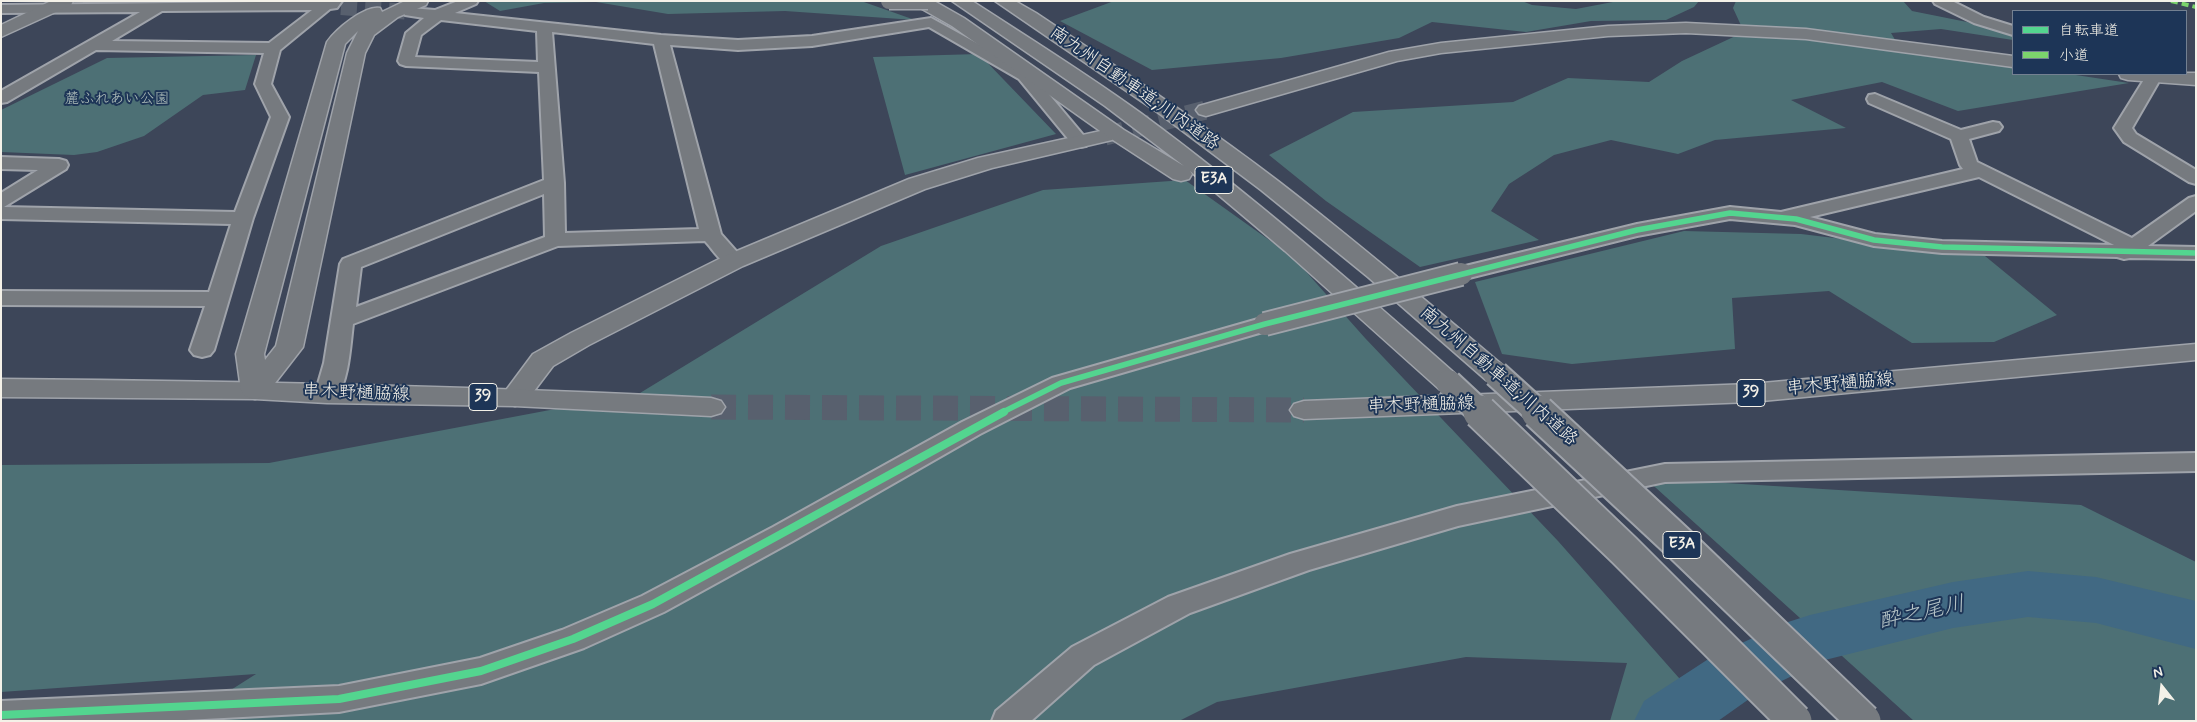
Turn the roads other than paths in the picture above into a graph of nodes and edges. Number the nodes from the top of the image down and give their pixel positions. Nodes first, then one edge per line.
1 (471, 1) edge
2 (888, 1) edge
3 (921, 1) edge
4 (928, 1) edge
5 (960, 1) edge
6 (1003, 1) edge
7 (1940, 1) edge
8 (58, 4) edge
9 (335, 4) edge
10 (409, 5) edge
11 (158, 8) junction
12 (1, 9) edge
13 (439, 14) junction
14 (544, 27) junction
15 (2012, 31) edge
16 (1, 32) edge
17 (661, 40) junction
18 (96, 45) junction
19 (273, 48) junction
20 (2012, 62) edge
21 (546, 67) junction
22 (2152, 75) edge
23 (2196, 79) edge
24 (1, 98) edge
25 (1875, 100) dead end
26 (1206, 110) tunnel mouth
27 (1993, 127) dead end
28 (1106, 136) tunnel mouth
29 (1959, 136) junction
30 (1080, 142) junction
31 (1, 163) edge
32 (1981, 171) junction
33 (2196, 178) edge
34 (554, 183) junction
35 (1, 202) edge
36 (2196, 202) edge
37 (1, 213) edge
38 (243, 218) junction
39 (1778, 218) junction
40 (711, 236) junction
41 (555, 240) junction
42 (1288, 241) junction
43 (2129, 250) junction
44 (2196, 253) edge
45 (734, 261) junction
46 (1462, 274) joint
47 (1, 298) edge
48 (218, 299) junction
49 (343, 320) junction
50 (202, 350) dead end
51 (2196, 352) edge
52 (1, 388) edge
53 (255, 390) junction
54 (327, 394) junction
55 (516, 397) junction
56 (711, 407) tunnel mouth
57 (1304, 410) tunnel mouth
58 (2196, 462) edge
59 (1, 715) edge
60 (1008, 721) edge
61 (1795, 721) edge
62 (1864, 721) edge

1 - 13 street
2 - 4 street, bridge
3 - 42 main road
5 - 42 main road, 南九州自動車道;川内道路 / E3A
6 - 62 main road, 南九州自動車道;川内道路 / E3A, bridge
7 - 15 street
8 - 11 street
8 - 12 street
8 - 16 main road
9 - 11 street
9 - 19 street
10 - 13 street
10 - 53 main road
10 - 53 main road
11 - 18 street
13 - 14 street
13 - 21 street
14 - 17 street
14 - 21 street
17 - 30 street
17 - 40 street
18 - 19 street
18 - 24 street
19 - 38 street
20 - 26 main road
21 - 34 street
22 - 23 main road
22 - 33 street
25 - 29 street
27 - 29 street
28 - 30 main road
29 - 32 street
30 - 45 main road
31 - 35 street
32 - 39 street
32 - 43 street
34 - 41 street
34 - 49 street
36 - 43 street
37 - 38 street
38 - 48 street
39 - 43 street
39 - 46 street
40 - 41 street
40 - 45 street
41 - 49 street
42 - 61 main road, 南九州自動車道;川内道路 / E3A, bridge
43 - 44 street
45 - 55 main road
46 - 59 street, bridge
47 - 48 street
48 - 50 street
49 - 54 street
51 - 57 main road, 串木野樋脇線 / 39
52 - 53 main road, 串木野樋脇線 / 39
53 - 54 main road, 串木野樋脇線 / 39
54 - 55 main road, 串木野樋脇線 / 39
55 - 56 main road, 串木野樋脇線 / 39
58 - 60 street

